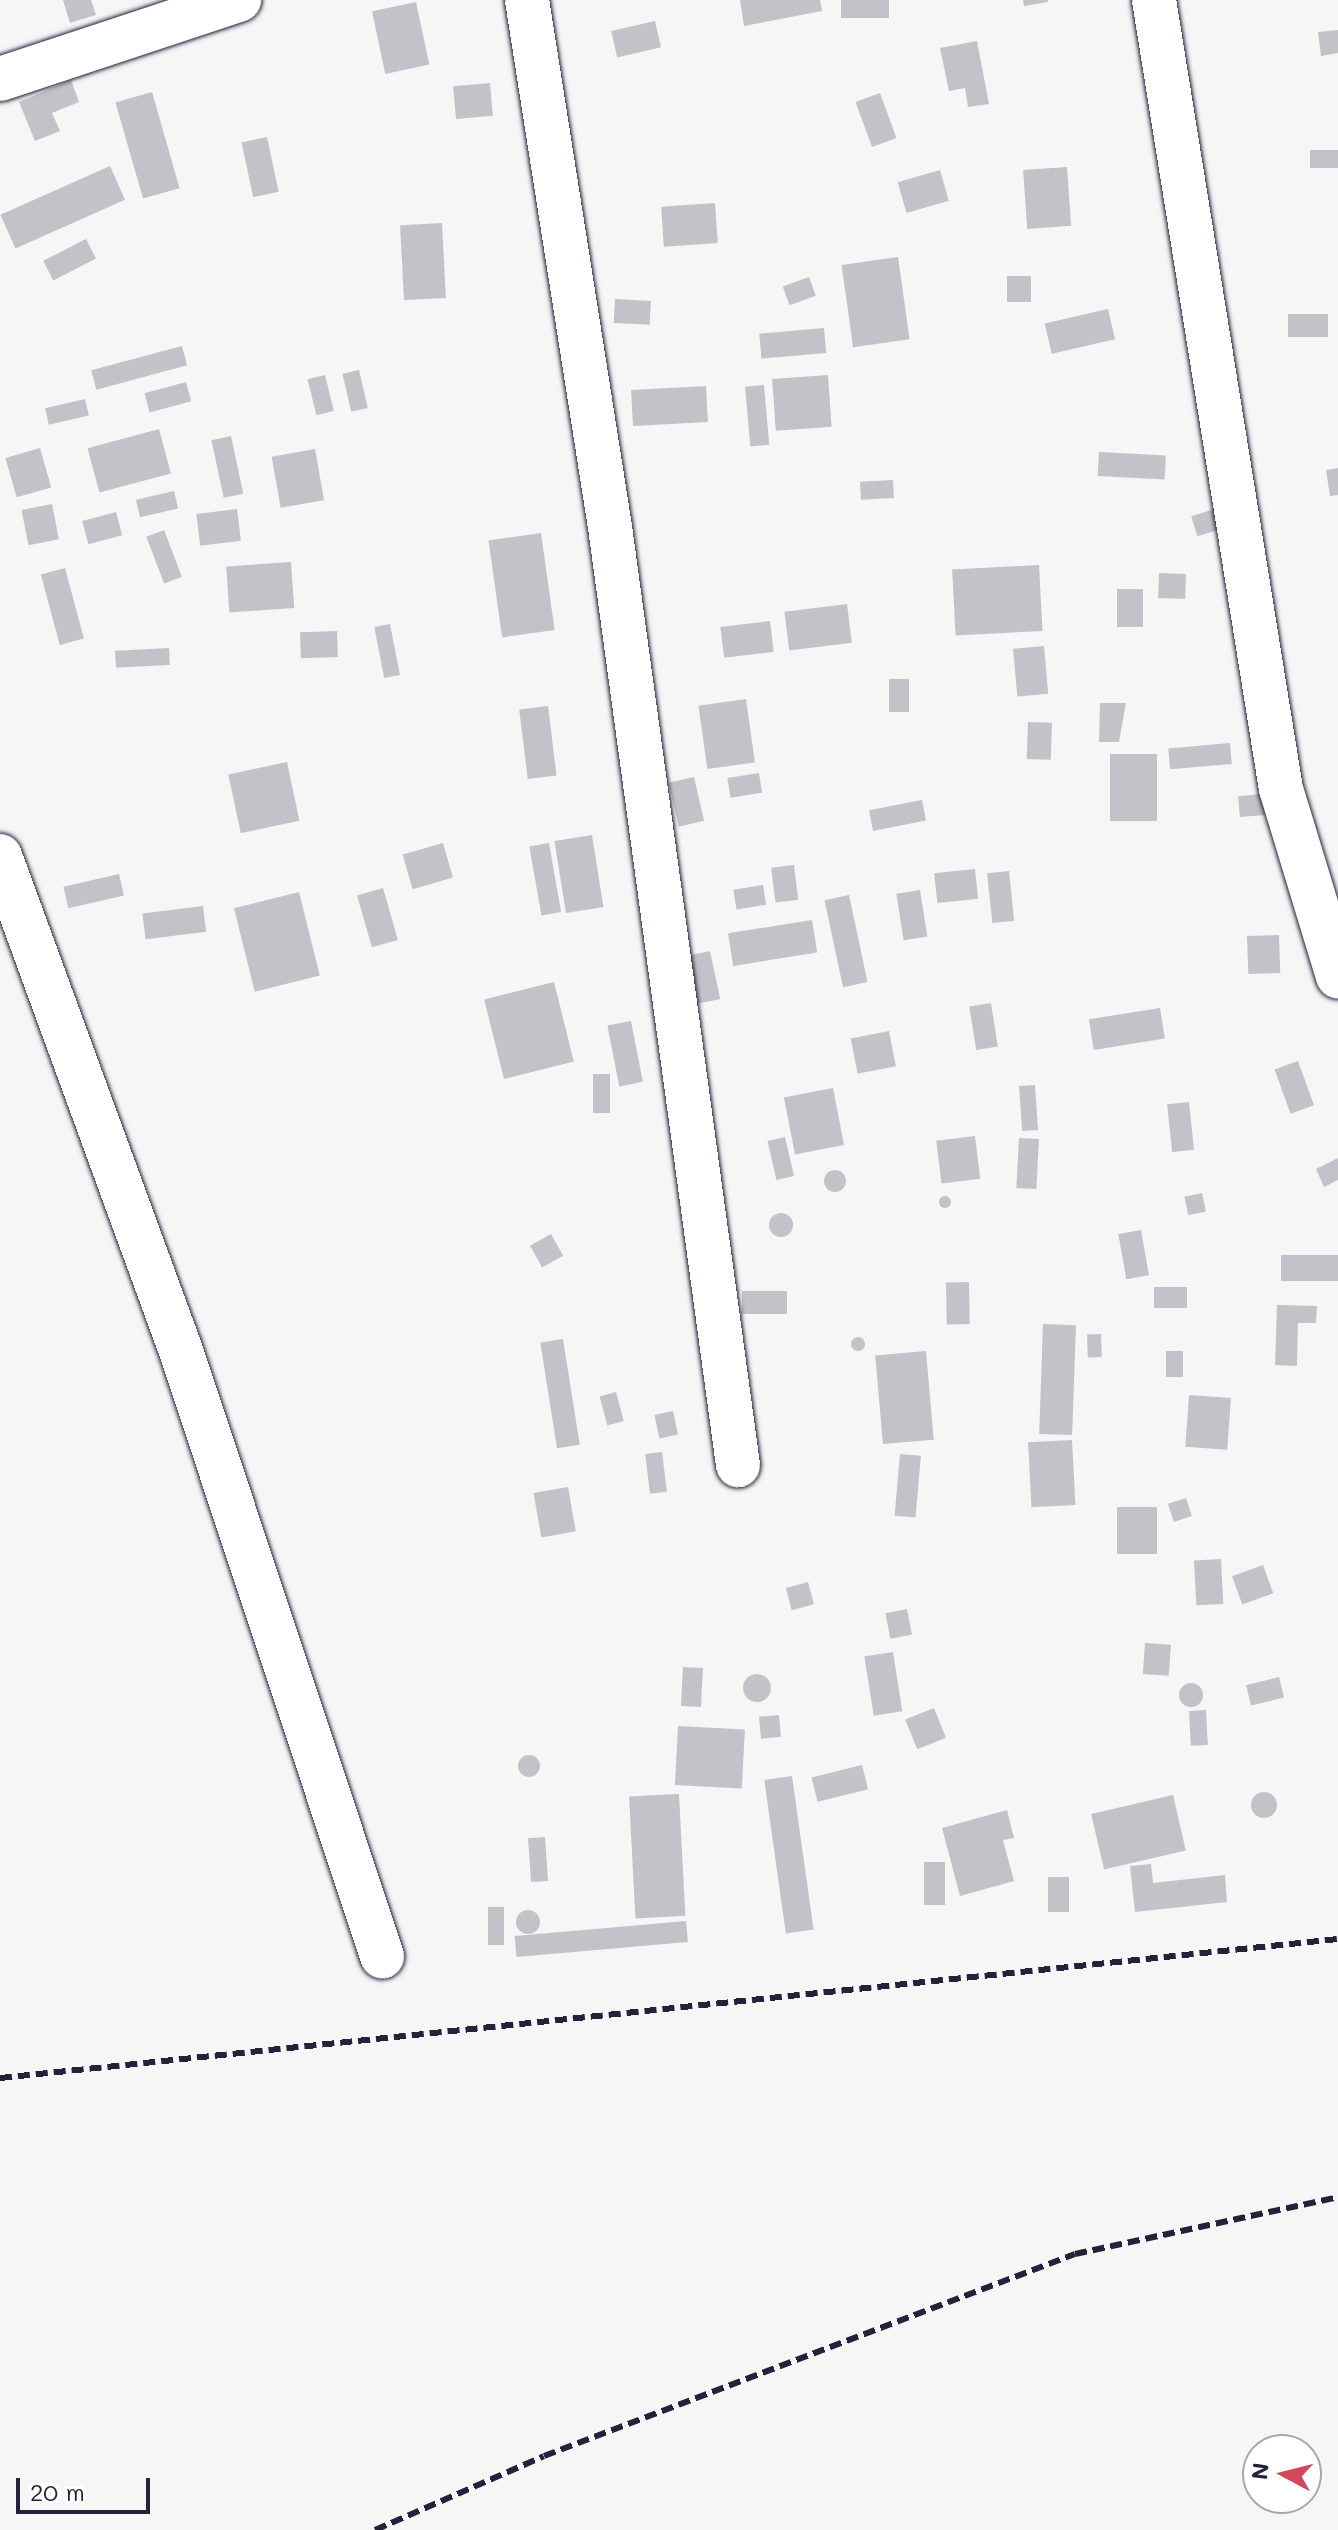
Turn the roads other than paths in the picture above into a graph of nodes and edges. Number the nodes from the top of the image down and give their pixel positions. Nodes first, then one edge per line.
1 (239, 0) edge
2 (527, 0) edge
3 (1154, 0) edge
4 (0, 79) edge
5 (0, 856) edge
6 (1338, 977) edge
7 (738, 1465) dead end
8 (382, 1956) dead end

1 - 4 street
2 - 7 street
3 - 6 street
5 - 8 street

